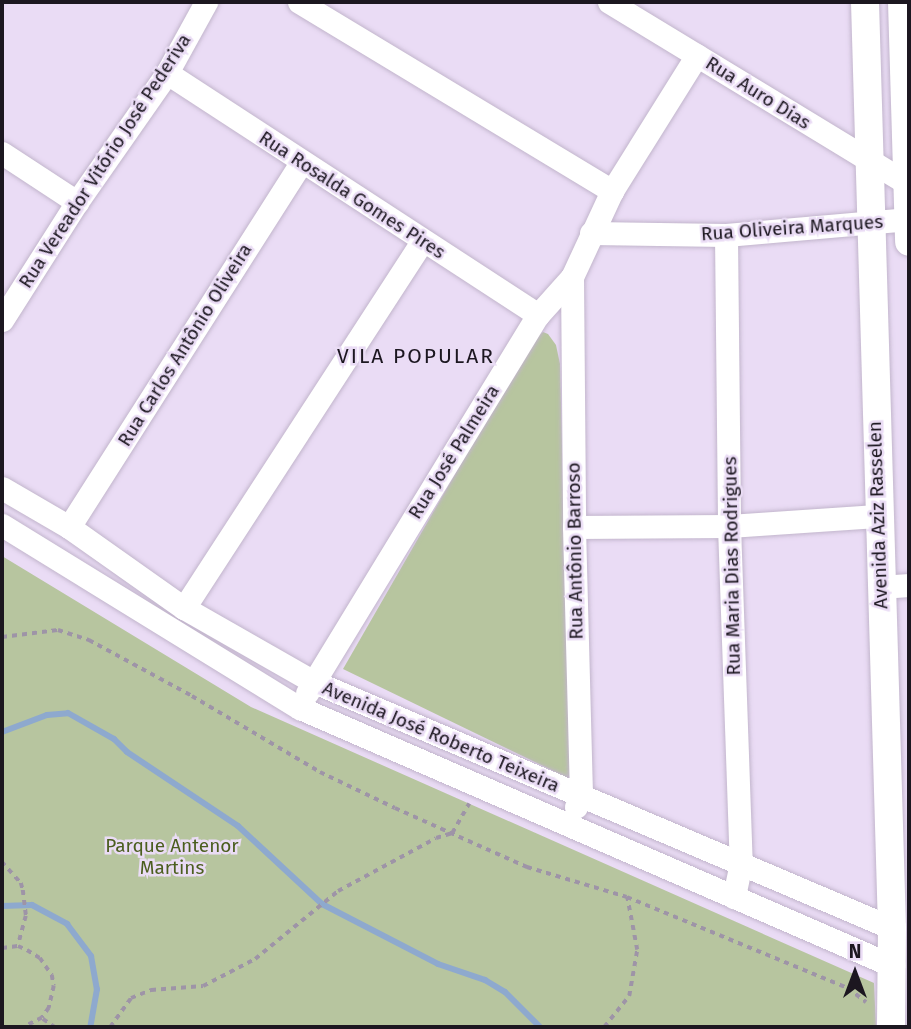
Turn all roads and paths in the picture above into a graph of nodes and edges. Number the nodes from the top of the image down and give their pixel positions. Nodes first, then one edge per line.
1 (206, 2) edge
2 (299, 2) edge
3 (610, 2) edge
4 (865, 2) edge
5 (902, 2) edge
6 (697, 55) junction
7 (167, 73) junction
8 (2, 153) edge
9 (869, 161) junction
10 (301, 163) junction
11 (908, 184) edge
12 (612, 191) junction
13 (77, 202) junction
14 (894, 220) edge
15 (591, 233) junction
16 (726, 235) junction
17 (422, 241) junction
18 (909, 242) edge
19 (572, 277) junction
20 (538, 315) junction
21 (2, 320) edge
22 (2, 488) edge
23 (877, 516) junction
24 (2, 525) edge
25 (729, 526) junction
26 (69, 527) junction
27 (574, 527) junction
28 (909, 585) edge
29 (880, 587) junction
30 (184, 608) junction
31 (2, 637) edge
32 (312, 681) junction
33 (300, 708) junction
34 (480, 785) junction
35 (581, 797) junction
36 (569, 823) junction
37 (452, 833) junction
38 (2, 862) edge
39 (741, 863) junction
40 (627, 897) junction
41 (734, 897) junction
42 (901, 929) edge
43 (18, 946) junction
44 (2, 948) edge
45 (901, 968) edge
46 (42, 1018) junction
47 (881, 1019) edge
48 (24, 1027) edge
49 (55, 1027) edge
50 (110, 1027) edge
51 (604, 1027) edge

1 - 7 street, Rua Vereador Vitório José Pederiva
2 - 12 street
3 - 6 street, Rua Auro Dias
4 - 9 main road, Avenida Aziz Rasselen
5 - 11 main road, Avenida Aziz Rasselen
6 - 9 street, Rua Auro Dias
6 - 12 street, Rua José Palmeira
7 - 10 street, Rua Rosalda Gomes Pires
7 - 13 street, Rua Vereador Vitório José Pederiva
8 - 13 street
9 - 11 street, Rua Auro Dias
9 - 14 main road, Avenida Aziz Rasselen
10 - 17 street, Rua Rosalda Gomes Pires
10 - 26 street, Rua Carlos Antônio Oliveira
11 - 14 main road, Avenida Aziz Rasselen
12 - 15 street, Rua José Palmeira
13 - 21 street, Rua Vereador Vitório José Pederiva
14 - 16 street, Rua Oliveira Marques
14 - 18 main road, Avenida Aziz Rasselen
14 - 23 main road, Avenida Aziz Rasselen
15 - 16 street, Rua Oliveira Marques
15 - 19 street, Rua José Palmeira
16 - 25 street, Rua Maria Dias Rodrigues
17 - 20 street, Rua Rosalda Gomes Pires
17 - 30 street
19 - 20 street, Rua José Palmeira
19 - 27 street, Rua Antônio Barroso
20 - 32 street, Rua José Palmeira
22 - 26 street, Avenida José Roberto Teixeira
23 - 25 street
23 - 29 main road, Avenida Aziz Rasselen
24 - 33 street, Avenida José Roberto Teixeira
25 - 27 street
25 - 39 street, Rua Maria Dias Rodrigues
26 - 30 street, Avenida José Roberto Teixeira
27 - 35 street, Rua Antônio Barroso
28 - 29 street
29 - 42 main road, Avenida Aziz Rasselen
30 - 32 street, Avenida José Roberto Teixeira
31 - 37 path
32 - 33 street, Rua José Palmeira
32 - 35 street, Avenida José Roberto Teixeira
33 - 34 street, Avenida José Roberto Teixeira
34 - 36 street, Avenida José Roberto Teixeira
34 - 37 path
35 - 36 street, Rua Antônio Barroso
35 - 39 street, Avenida José Roberto Teixeira
36 - 41 street, Avenida José Roberto Teixeira
37 - 40 path
37 - 50 path
38 - 43 path
39 - 41 street, Rua Maria Dias Rodrigues
39 - 42 street, Avenida José Roberto Teixeira
40 - 47 path
40 - 51 path
41 - 45 street, Avenida José Roberto Teixeira
42 - 45 main road, Avenida Aziz Rasselen
43 - 44 path
43 - 46 path
45 - 47 main road, Avenida Aziz Rasselen
46 - 48 path
46 - 49 path

